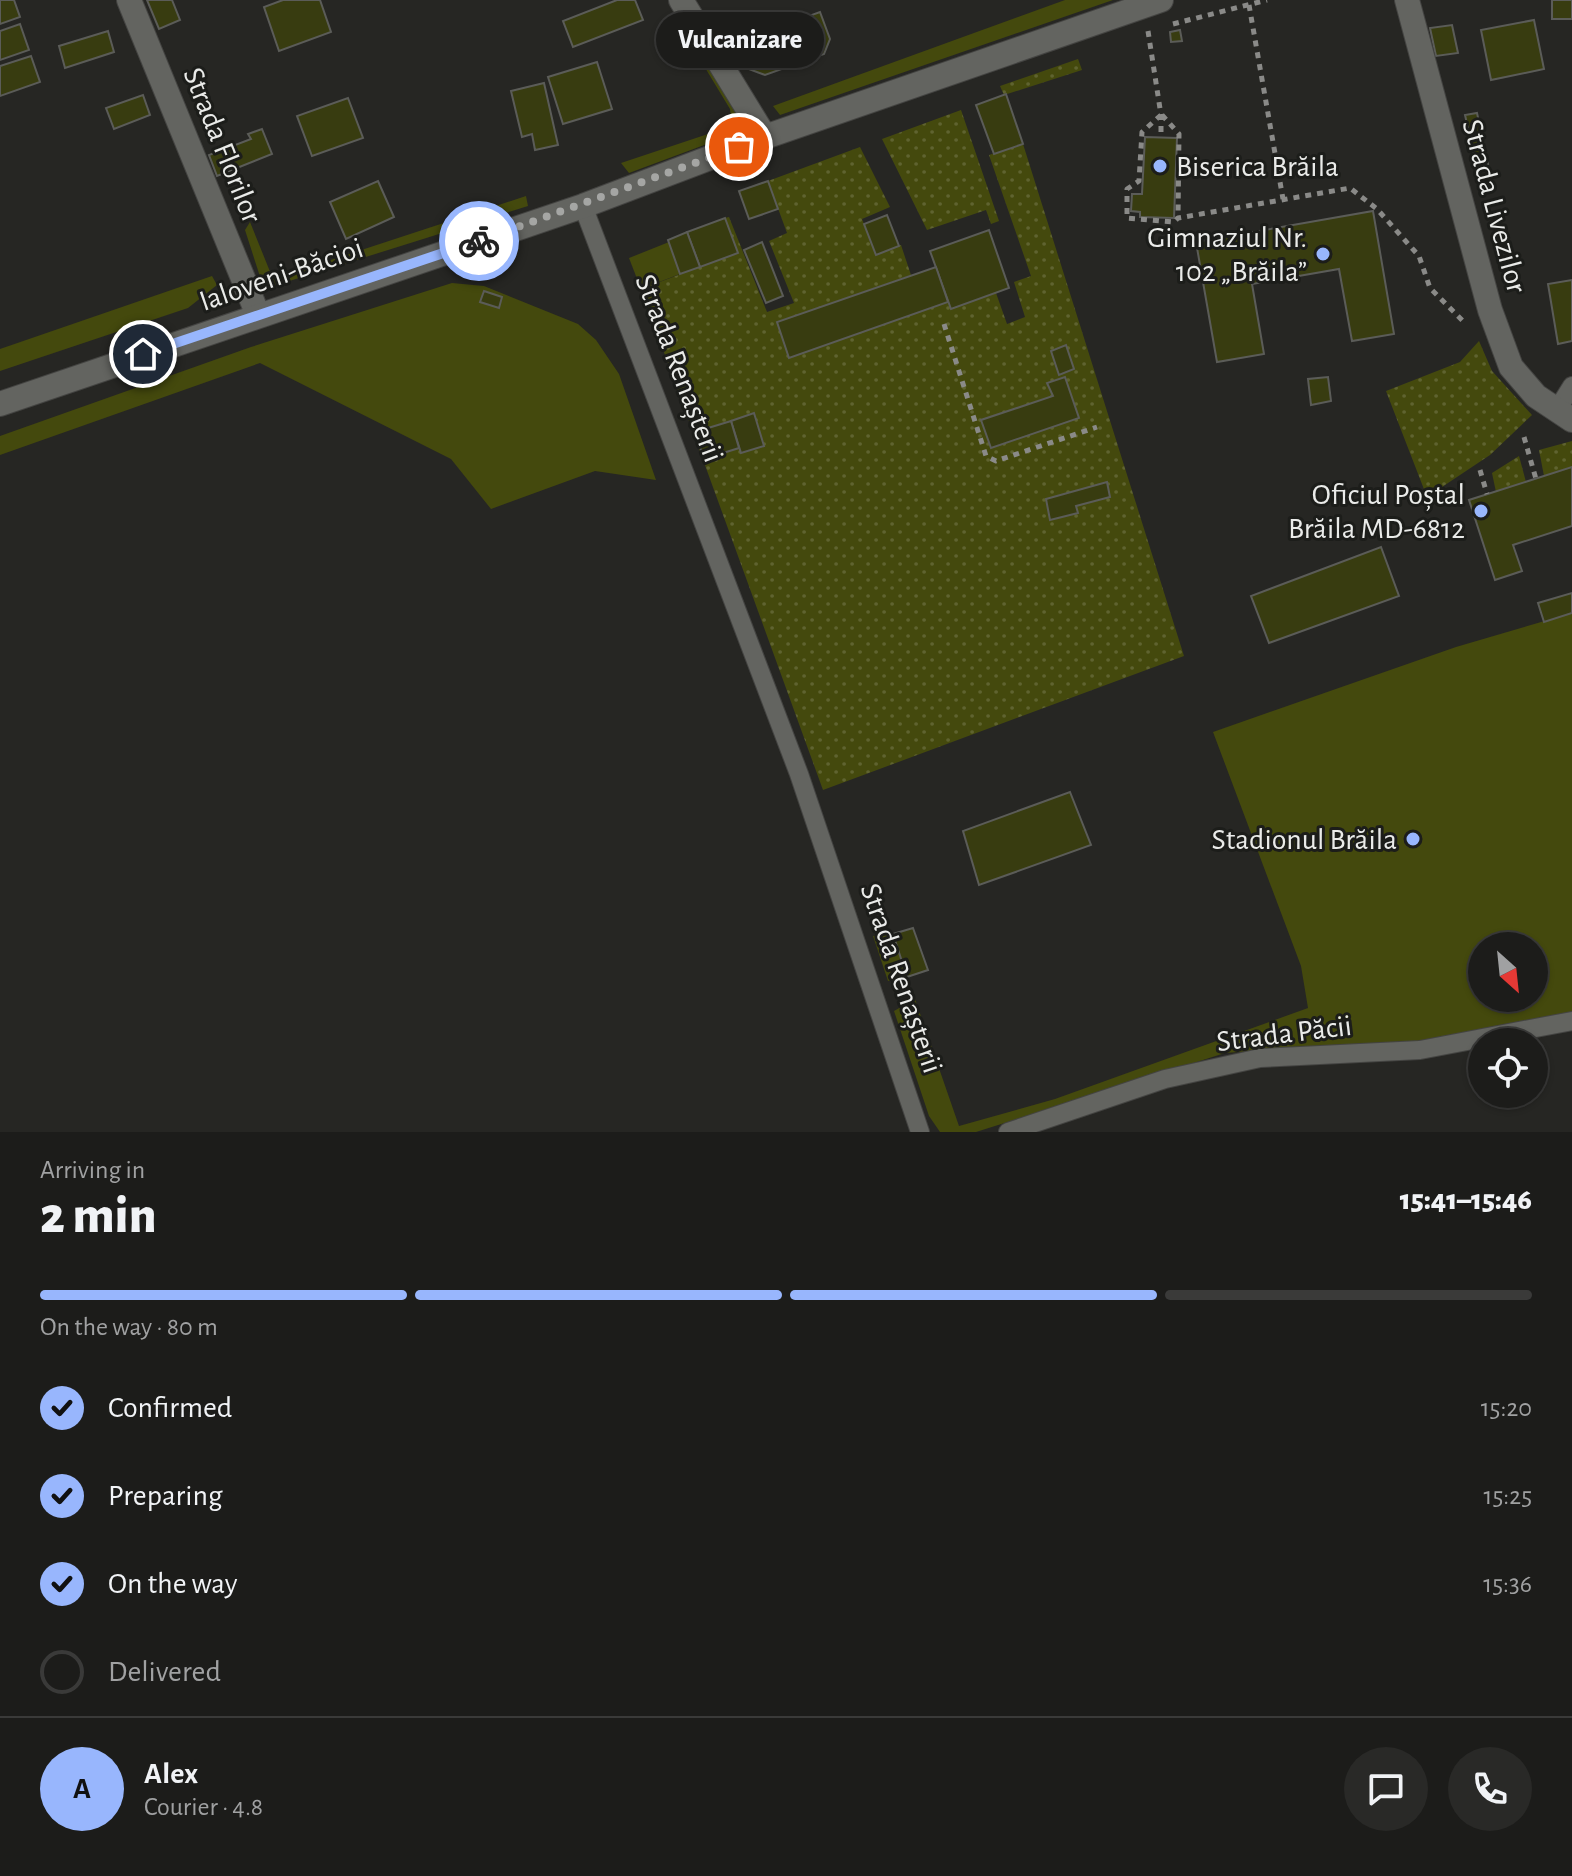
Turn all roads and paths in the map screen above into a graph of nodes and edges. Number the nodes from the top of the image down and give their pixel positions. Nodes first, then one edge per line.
1 (129, 0) edge
2 (681, 0) edge
3 (1407, 0) edge
4 (1152, 3) edge
5 (1249, 5) dead end
6 (1161, 115) junction
7 (765, 137) junction
8 (1161, 138) dead end
9 (1283, 199) junction
10 (583, 206) junction
11 (1178, 218) junction
12 (258, 315) junction
13 (944, 324) dead end
14 (1468, 326) dead end
15 (1572, 386) edge
16 (0, 404) edge
17 (1564, 415) edge
18 (1097, 427) dead end
19 (1524, 437) dead end
20 (1480, 470) dead end
21 (1536, 479) dead end
22 (1487, 494) dead end
23 (1572, 1021) edge
24 (920, 1132) edge
25 (1008, 1132) edge

1 - 12 main road, Strada Florilor
2 - 7 main road
3 - 17 main road, Strada Livezilor
4 - 6 path
4 - 7 main road
5 - 9 path
6 - 8 path
6 - 11 path
6 - 11 path
7 - 10 main road
9 - 11 path
9 - 14 path
10 - 12 main road, Ialoveni-Băcioi
10 - 24 lane, Strada Renașterii
12 - 16 main road, Ialoveni-Băcioi
13 - 18 path
15 - 17 lane, Strada Livezilor
19 - 21 path
20 - 22 path
23 - 25 lane, Strada Păcii

